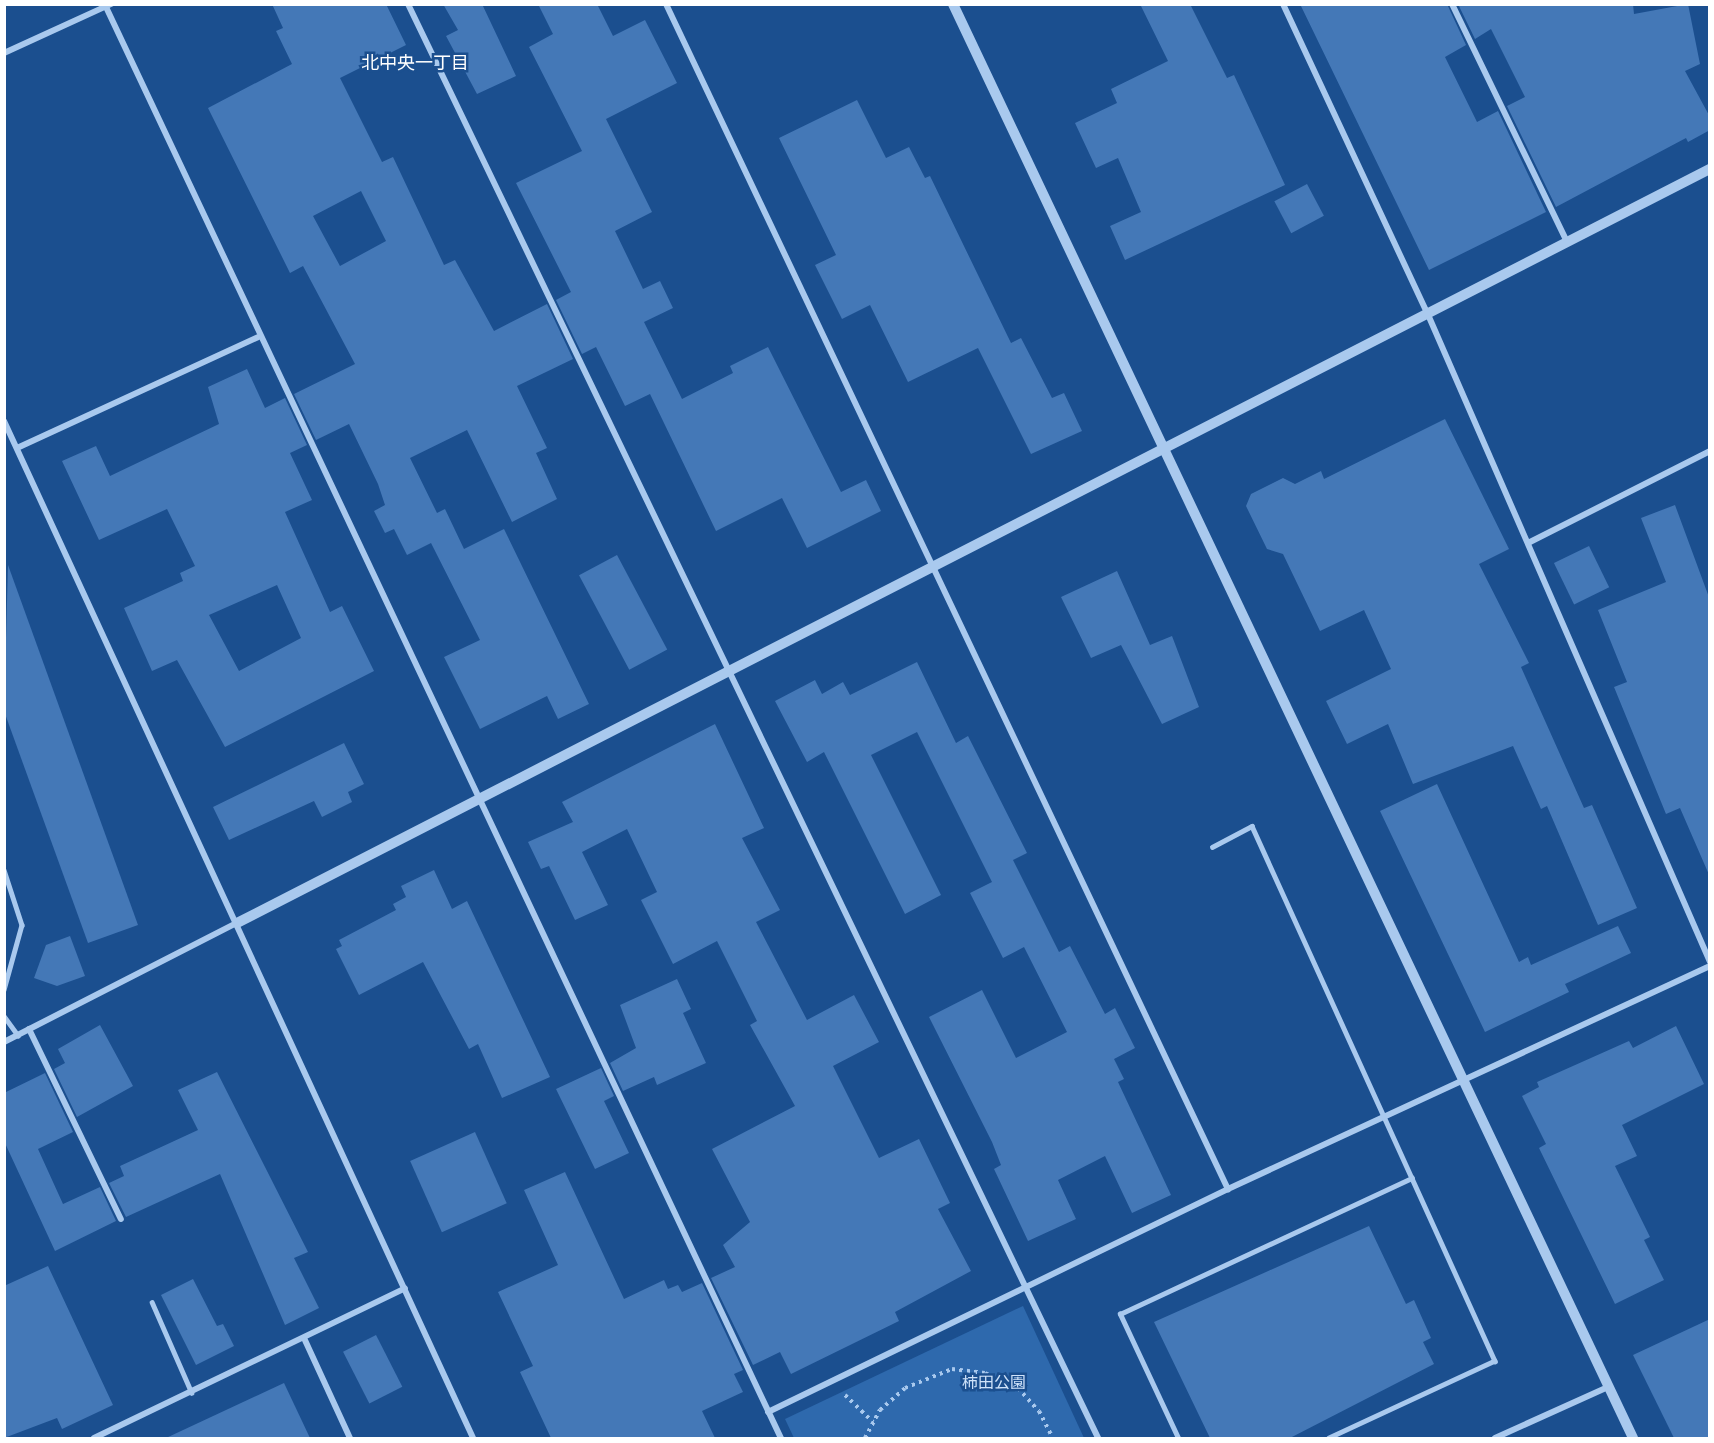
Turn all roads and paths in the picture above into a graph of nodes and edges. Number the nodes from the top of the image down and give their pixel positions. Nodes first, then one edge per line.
1 (408, 4) edge
2 (666, 4) edge
3 (953, 4) edge
4 (1283, 4) edge
5 (1452, 4) edge
6 (109, 6) edge
7 (4, 53) edge
8 (1710, 169) edge
9 (1566, 240) junction
10 (1426, 310) junction
11 (258, 337) junction
12 (4, 421) edge
13 (1162, 446) junction
14 (17, 448) junction
15 (1710, 451) edge
16 (1527, 543) junction
17 (935, 563) junction
18 (728, 669) junction
19 (477, 799) junction
20 (1212, 847) dead end
21 (4, 870) edge
22 (237, 923) junction
23 (1710, 964) edge
24 (4, 990) edge
25 (4, 1016) edge
26 (28, 1029) junction
27 (18, 1035) junction
28 (4, 1042) edge
29 (1464, 1083) junction
30 (1385, 1118) junction
31 (1412, 1178) junction
32 (1228, 1189) junction
33 (121, 1219) dead end
34 (1025, 1287) junction
35 (405, 1288) junction
36 (152, 1302) dead end
37 (304, 1338) junction
38 (831, 1382) junction
39 (1608, 1387) junction
40 (192, 1393) junction
41 (768, 1412) junction
42 (873, 1422) junction
43 (94, 1438) edge
44 (350, 1438) edge
45 (473, 1438) edge
46 (781, 1438) edge
47 (865, 1438) edge
48 (1053, 1438) edge
49 (1098, 1438) edge
50 (1178, 1438) edge
51 (1329, 1438) edge
52 (1495, 1438) edge
53 (1633, 1438) edge

1 - 18 street
2 - 17 street
3 - 13 street
4 - 10 street
5 - 9 street
6 - 7 street
6 - 11 street
8 - 9 street
9 - 10 street
10 - 13 street
10 - 16 street
11 - 14 street
11 - 19 street
12 - 14 street
13 - 17 street
13 - 29 street
14 - 22 street
15 - 16 street
16 - 23 street
17 - 18 street
17 - 32 street
18 - 19 street
18 - 34 street
19 - 22 street
19 - 41 street
20 - 30 lane
21 - 24 lane
22 - 26 street
22 - 35 street
23 - 29 street
25 - 27 lane
26 - 27 street
26 - 33 street
27 - 28 street
29 - 30 street
29 - 39 street
30 - 31 lane
30 - 32 street
31 - 50 lane
31 - 51 lane
32 - 34 street
34 - 38 street
34 - 49 street
35 - 37 street
35 - 45 street
36 - 40 lane
37 - 40 street
37 - 44 street
38 - 41 street
38 - 42 path
39 - 52 street
39 - 53 street
40 - 43 street
41 - 46 street
42 - 47 path
42 - 48 path

